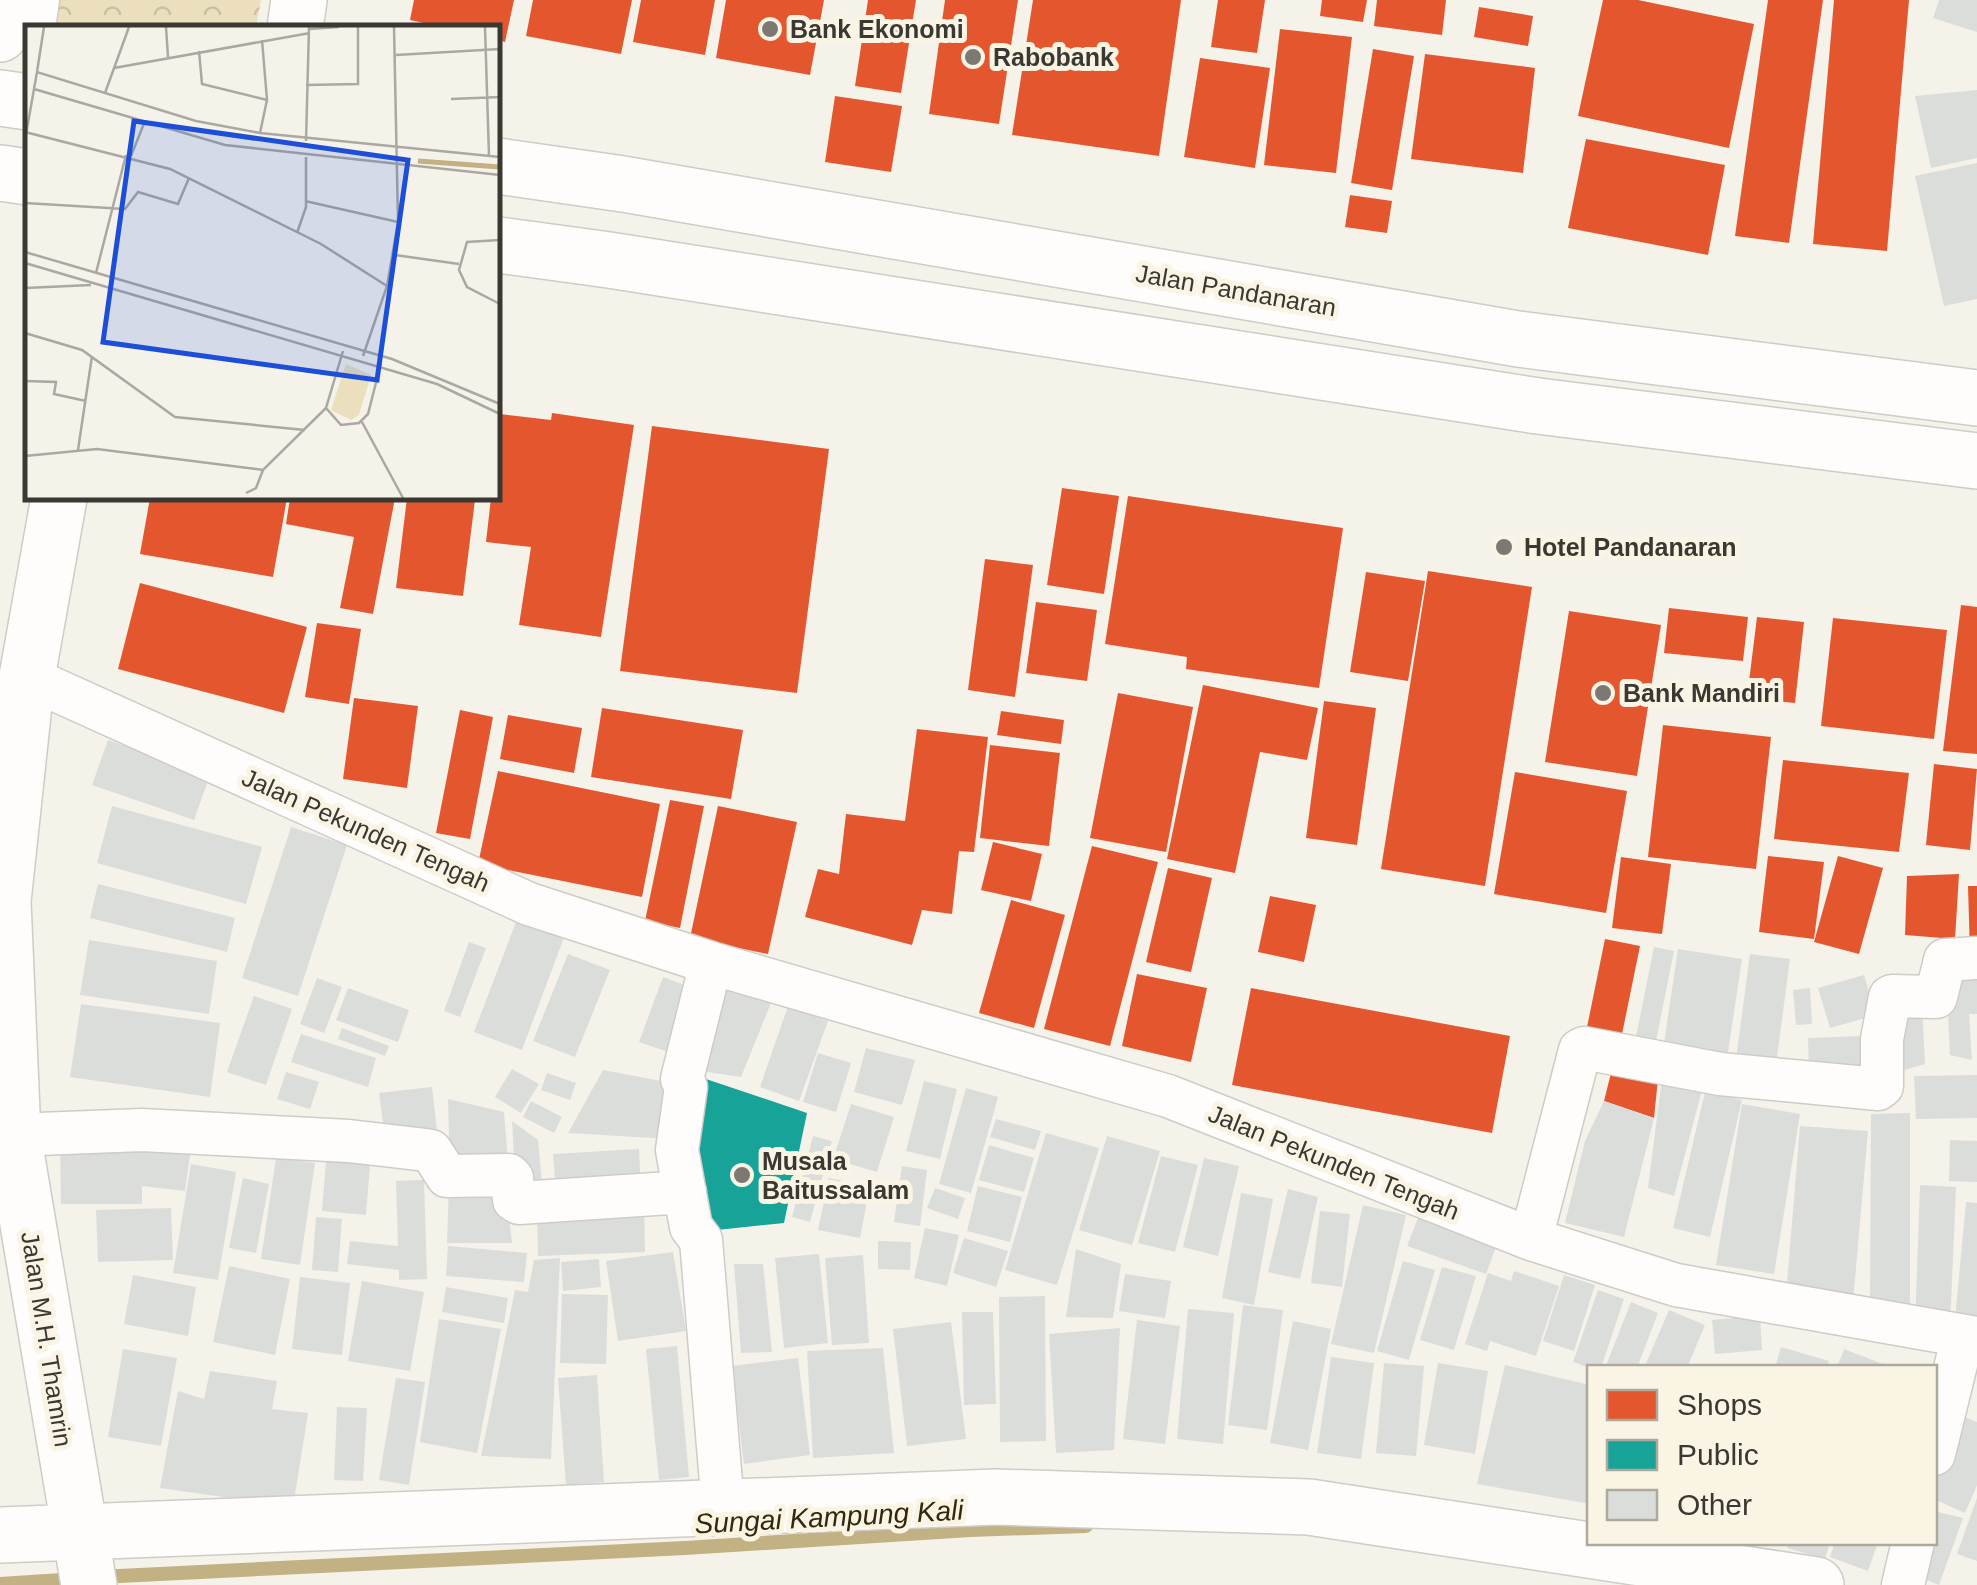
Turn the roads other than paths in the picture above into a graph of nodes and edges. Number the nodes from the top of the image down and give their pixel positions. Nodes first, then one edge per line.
1 (4, 0) edge
2 (43, 0) edge
3 (273, 0) edge
4 (299, 0) edge
5 (39, 25) edge
6 (269, 25) edge
7 (295, 25) edge
8 (0, 34) edge
9 (0, 98) edge
10 (25, 102) edge
11 (500, 166) edge
12 (0, 173) edge
13 (25, 177) edge
14 (500, 244) edge
15 (1977, 398) edge
16 (1977, 461) edge
17 (59, 500) edge
18 (28, 677) junction
19 (2, 901) edge
20 (1977, 958) edge
21 (712, 964) junction
22 (13, 1135) junction
23 (686, 1192) junction
24 (1530, 1238) junction
25 (1970, 1337) edge
26 (1937, 1444) edge
27 (723, 1507) junction
28 (0, 1535) edge
29 (1912, 1545) edge
30 (83, 1553) edge
31 (1816, 1585) edge
32 (1903, 1585) edge

1 - 8 main road
2 - 5 street
3 - 6 street
4 - 7 main road
9 - 10 main road
11 - 15 main road, Jalan Pandanaran
12 - 13 main road
14 - 16 main road
17 - 18 main road, Jalan M.H. Thamrin
18 - 19 main road, Jalan M.H. Thamrin
18 - 21 street, Jalan Pekunden Tengah
19 - 22 main road, Jalan M.H. Thamrin
20 - 24 street
21 - 23 street
21 - 24 street, Jalan Pekunden Tengah
22 - 23 street
22 - 30 main road, Jalan M.H. Thamrin
23 - 27 street
24 - 25 street, Jalan Pekunden Tengah
25 - 26 street, Jalan Pekunden Tengah
27 - 30 main road
27 - 31 main road
28 - 30 main road
29 - 32 street

